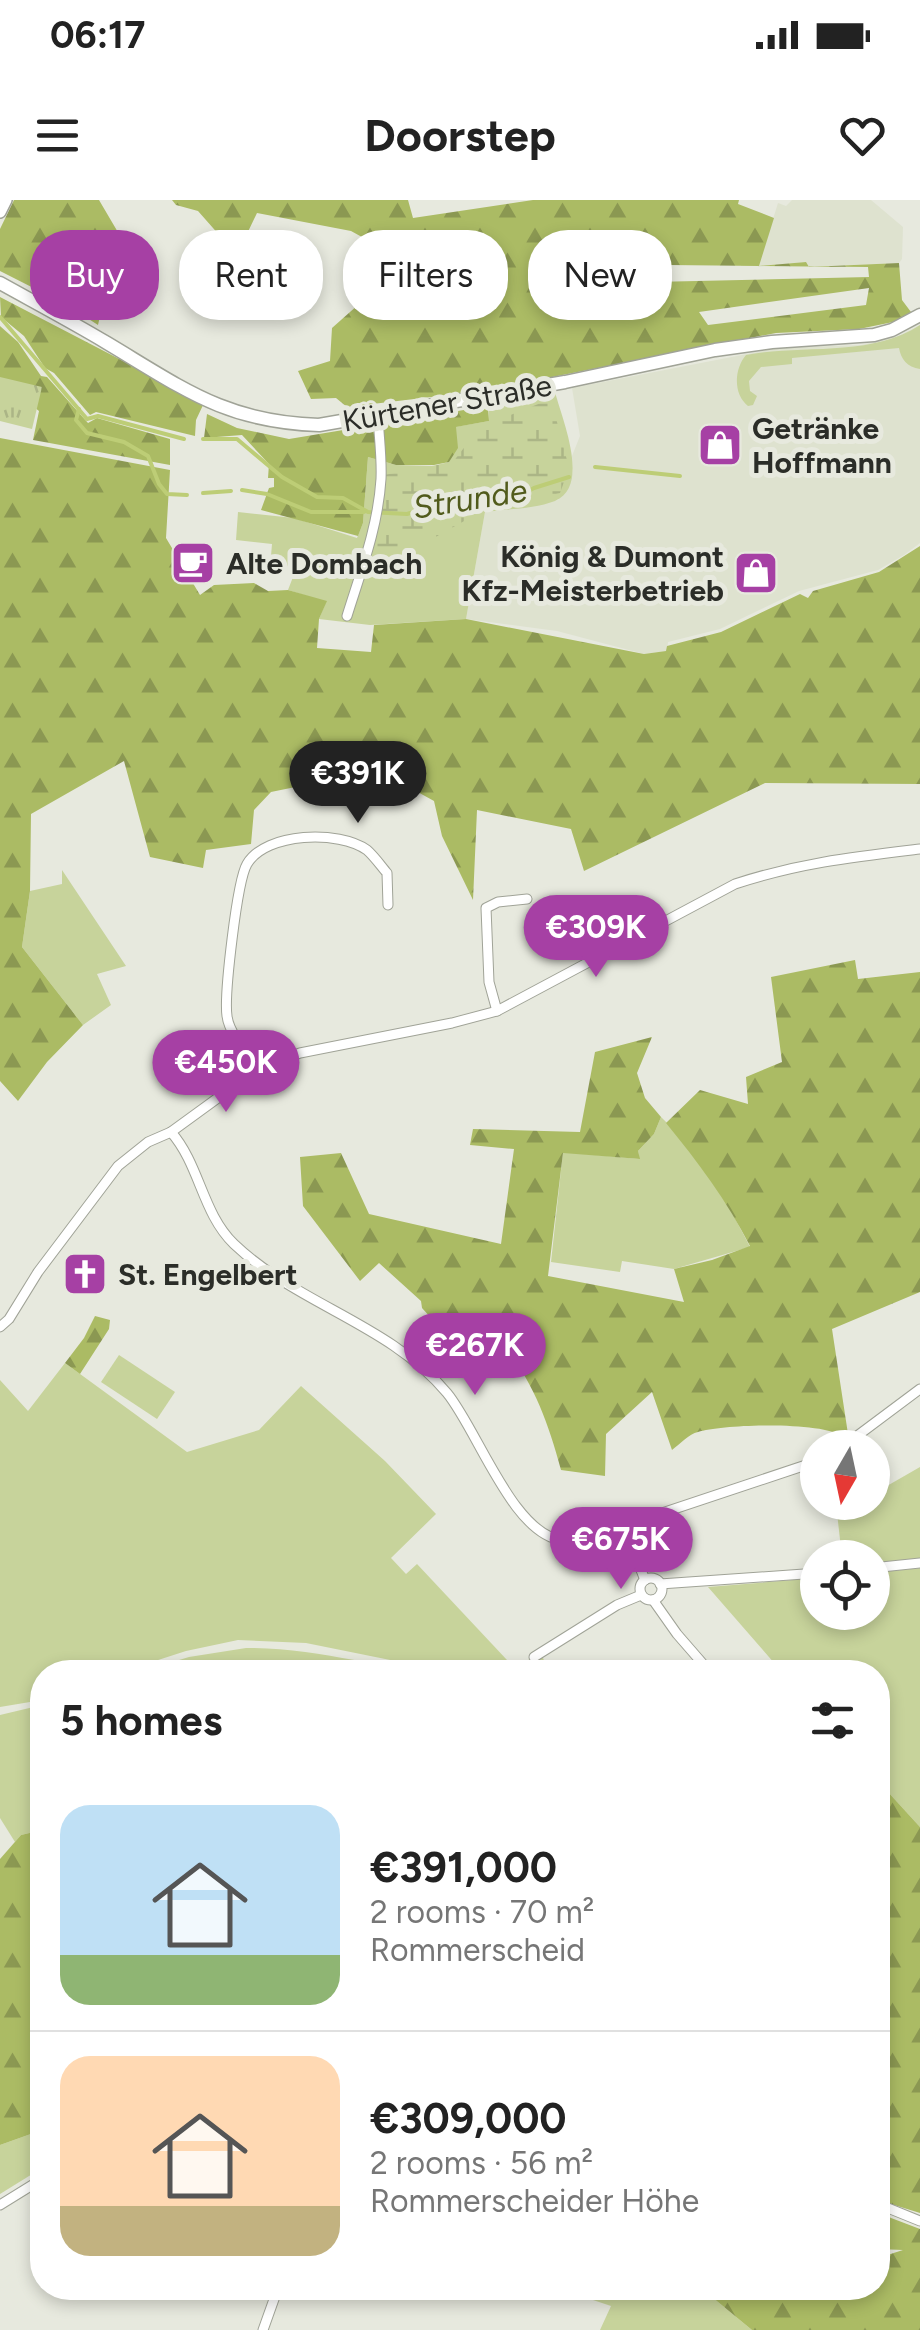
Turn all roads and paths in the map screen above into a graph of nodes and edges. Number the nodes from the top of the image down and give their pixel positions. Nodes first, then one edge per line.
1 (6, 200) edge
2 (0, 212) edge
3 (0, 282) edge
4 (920, 315) edge
5 (378, 416) junction
6 (347, 616) dead end
7 (920, 849) edge
8 (527, 898) dead end
9 (388, 905) dead end
10 (497, 1011) junction
11 (258, 1068) junction
12 (172, 1132) junction
13 (0, 1327) edge
14 (920, 1389) edge
15 (865, 1430) edge
16 (800, 1467) edge
17 (623, 1525) junction
18 (920, 1563) edge
19 (890, 1566) edge
20 (800, 1574) edge
21 (646, 1580) junction
22 (660, 1584) junction
23 (641, 1594) junction
24 (653, 1600) junction
25 (534, 1657) dead end
26 (700, 1660) edge
27 (30, 2187) edge
28 (0, 2205) edge
29 (890, 2209) edge
30 (920, 2221) edge
31 (274, 2300) edge
32 (263, 2330) edge

1 - 2 street
3 - 5 main road, Kürtener Straße
4 - 5 main road, Kürtener Straße
5 - 6 street
7 - 10 street
8 - 10 street
9 - 11 street
10 - 11 street
11 - 12 street
12 - 13 street
12 - 17 street
14 - 15 street
16 - 17 street
17 - 21 street
18 - 19 street
20 - 22 street
21 - 22 street
21 - 23 street
22 - 24 street
23 - 24 street
23 - 25 street
24 - 26 street
27 - 28 street
29 - 30 street
31 - 32 street

